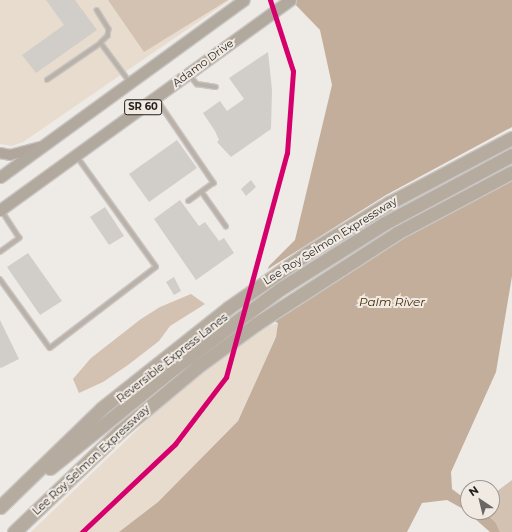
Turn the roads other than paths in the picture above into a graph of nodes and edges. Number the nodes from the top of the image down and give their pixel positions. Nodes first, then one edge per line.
1 (244, 0) edge
2 (287, 2) edge
3 (97, 10) dead end
4 (102, 43) junction
5 (189, 73) junction
6 (47, 80) dead end
7 (130, 82) junction
8 (216, 87) dead end
9 (155, 98) junction
10 (512, 138) edge
11 (42, 146) junction
12 (0, 153) edge
13 (76, 155) junction
14 (512, 155) edge
15 (512, 172) edge
16 (0, 177) edge
17 (202, 192) junction
18 (189, 201) dead end
19 (0, 210) edge
20 (226, 226) dead end
21 (0, 252) edge
22 (0, 279) edge
23 (0, 507) edge
24 (14, 532) edge

1 - 7 main road, SR 60
2 - 5 main road, Adamo Drive / SR 60
3 - 4 lane
4 - 6 lane
4 - 7 lane
5 - 8 lane
5 - 9 main road, Adamo Drive / SR 60
7 - 11 main road, SR 60
9 - 13 main road, Adamo Drive / SR 60
9 - 17 lane
10 - 23 highway, Lee Roy Selmon Expressway
11 - 12 street
11 - 16 main road, SR 60
13 - 19 main road, Adamo Drive / SR 60
13 - 22 lane
14 - 23 highway, Reversible Express Lanes
15 - 24 highway, Lee Roy Selmon Expressway
17 - 18 lane
17 - 20 lane
19 - 21 lane

